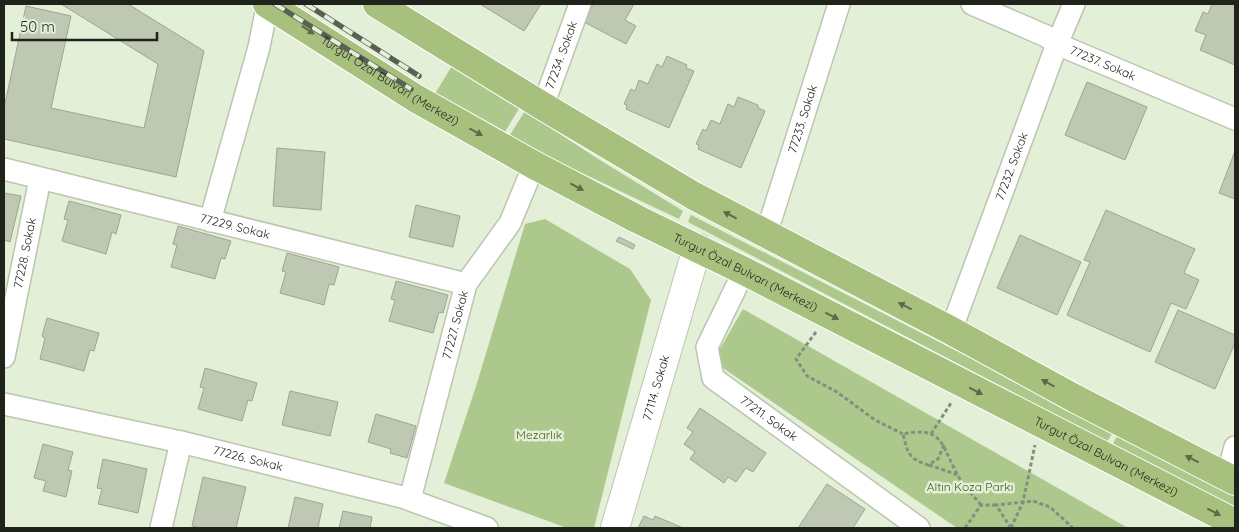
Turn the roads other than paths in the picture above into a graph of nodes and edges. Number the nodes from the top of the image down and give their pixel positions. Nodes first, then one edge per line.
1 (377, 4) edge
2 (580, 4) edge
3 (839, 4) edge
4 (972, 4) edge
5 (1074, 4) edge
6 (268, 5) edge
7 (1057, 44) junction
8 (541, 105) junction
9 (1235, 119) edge
10 (534, 164) junction
11 (4, 170) edge
12 (40, 178) junction
13 (210, 221) junction
14 (763, 233) junction
15 (699, 248) junction
16 (744, 271) junction
17 (466, 284) junction
18 (950, 330) junction
19 (4, 356) edge
20 (4, 404) edge
21 (180, 442) junction
22 (1235, 447) edge
23 (1230, 478) edge
24 (410, 499) junction
25 (1235, 523) edge
26 (160, 528) edge
27 (487, 528) edge
28 (615, 528) edge
29 (919, 528) edge

1 - 8 main road
2 - 8 street, 77234. Sokak
3 - 14 street, 77233. Sokak
4 - 7 street, 77237. Sokak
5 - 7 street, 77232. Sokak
6 -> 10 main road, Turgut Özal Bulvarı (Merkezi)
6 - 13 street
7 - 9 street, 77237. Sokak
7 - 18 street, 77232. Sokak
14 -> 8 main road
10 -> 15 main road, Turgut Özal Bulvarı (Merkezi)
10 - 17 street, 77227. Sokak
11 - 12 street, 77229. Sokak
12 - 13 street, 77229. Sokak
12 - 19 street, 77228. Sokak
13 - 17 street, 77229. Sokak
18 -> 14 main road
15 - 16 main road, Turgut Özal Bulvarı (Merkezi)
15 - 28 main road, 77114. Sokak
16 -> 25 main road, Turgut Özal Bulvarı (Merkezi)
16 - 29 street, 77211. Sokak
17 - 24 street, 77227. Sokak
23 -> 18 main road
20 - 21 street, 77226. Sokak
21 - 24 street, 77226. Sokak
21 - 26 street
22 - 23 street
24 - 27 street, 77226. Sokak

